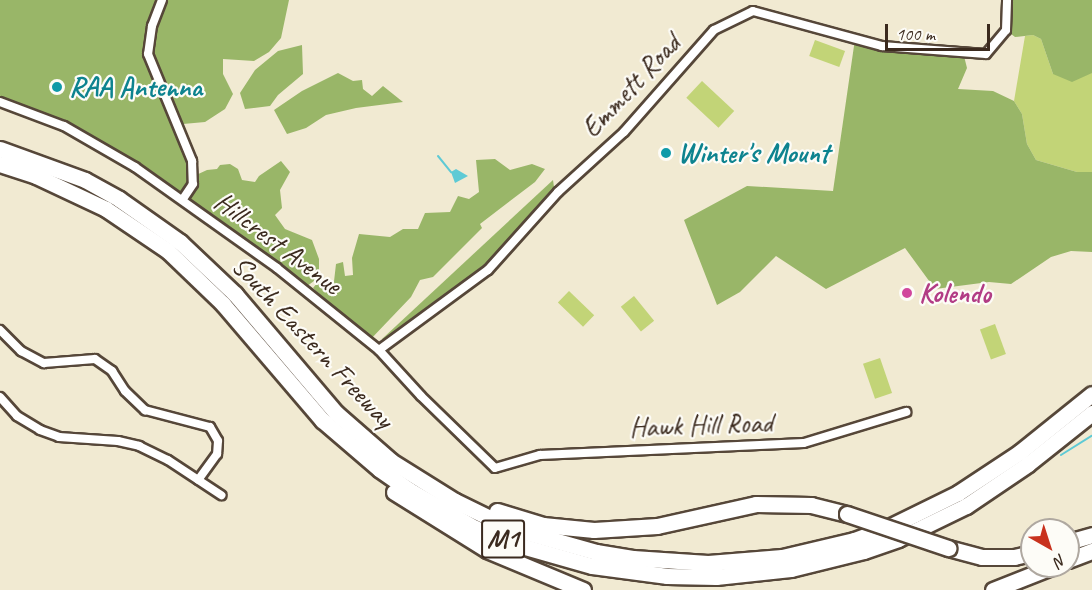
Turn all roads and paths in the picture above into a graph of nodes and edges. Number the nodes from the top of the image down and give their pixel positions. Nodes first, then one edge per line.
1 (162, 0) edge
2 (1007, 0) edge
3 (0, 102) edge
4 (0, 149) edge
5 (0, 165) edge
6 (183, 199) junction
7 (223, 304) junction
8 (0, 330) edge
9 (379, 350) junction
10 (1092, 394) edge
11 (0, 397) edge
12 (906, 412) dead end
13 (1092, 413) edge
14 (391, 461) junction
15 (495, 468) joint
16 (198, 480) junction
17 (221, 495) dead end
18 (1020, 555) edge
19 (1024, 578) edge
20 (583, 590) edge
21 (993, 590) edge

1 - 6 street
2 - 9 street, Emmett Road
3 - 6 street, Hillcrest Avenue
4 - 14 highway, South Eastern Freeway / M1
5 - 7 highway, South Eastern Freeway / M1
6 - 9 street, Hillcrest Avenue
7 - 13 highway, South Eastern Freeway / M1
7 - 20 highway
8 - 16 street
9 - 15 street, Hillcrest Avenue
10 - 14 highway, South Eastern Freeway / M1
11 - 16 street
12 - 15 street, Hawk Hill Road
14 - 18 highway, M1, bridge
16 - 17 street
19 - 21 highway

